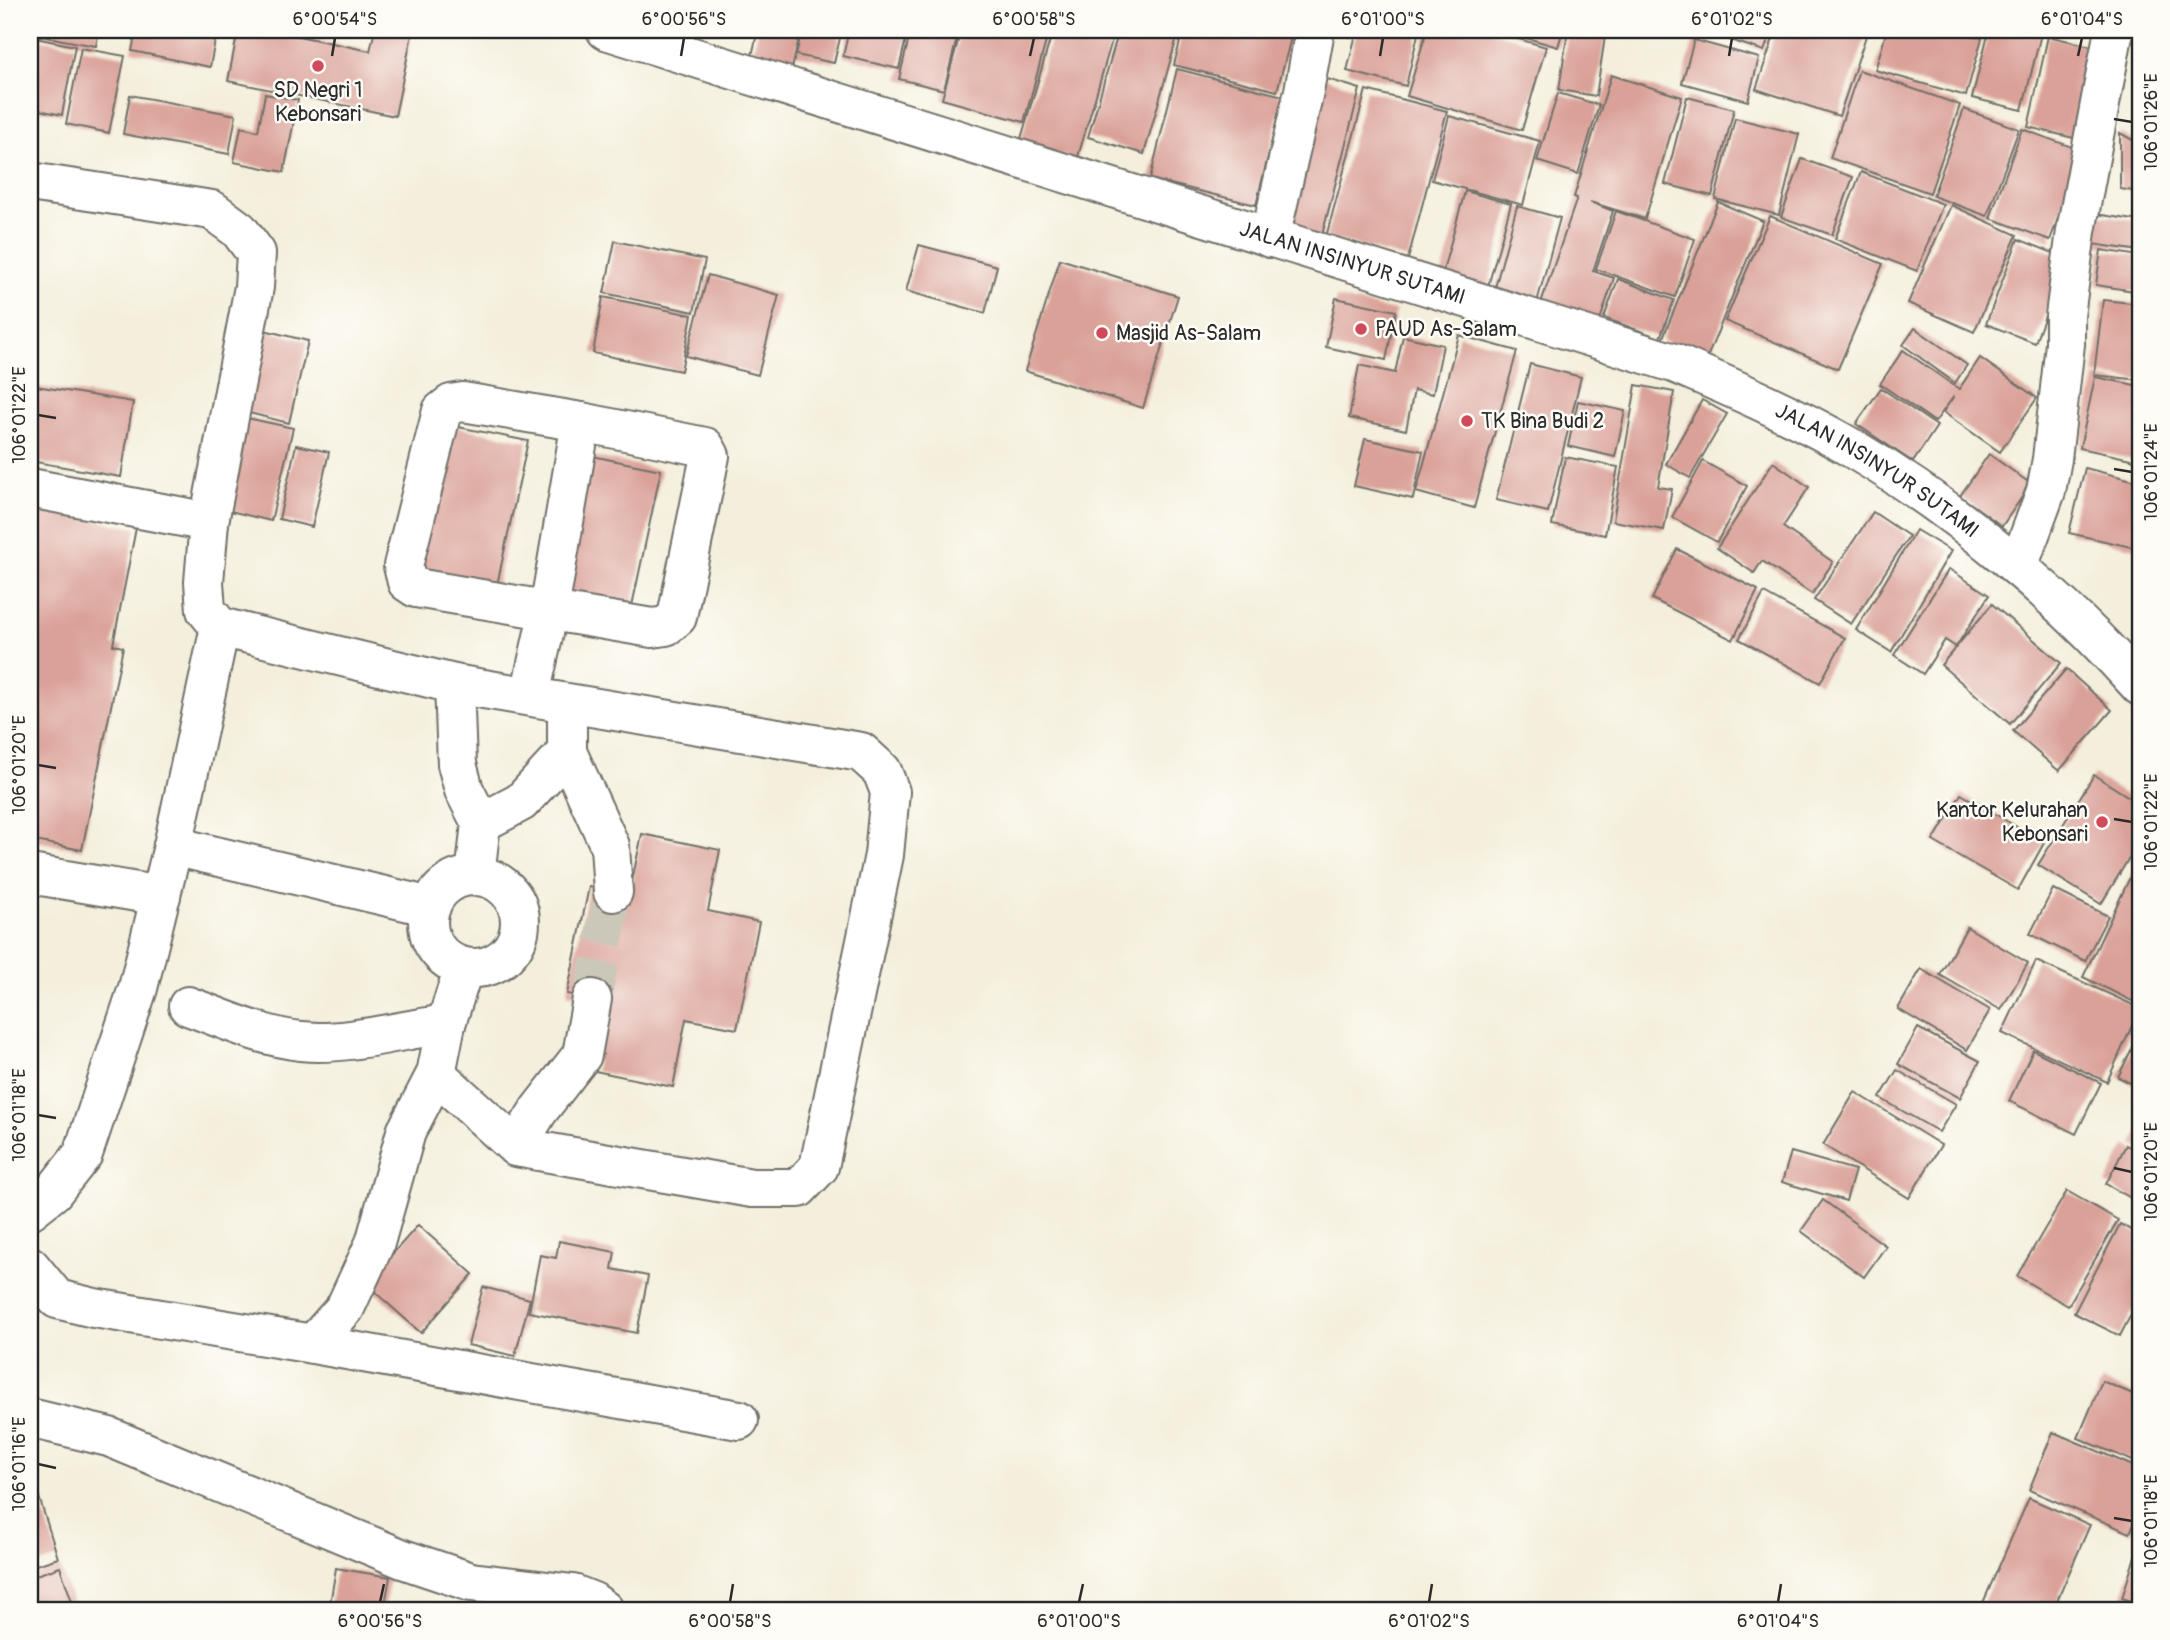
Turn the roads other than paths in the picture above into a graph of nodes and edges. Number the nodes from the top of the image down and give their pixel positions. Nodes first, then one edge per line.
1 (606, 30) edge
2 (1315, 30) edge
3 (2114, 30) edge
4 (2132, 30) edge
5 (2140, 34) edge
6 (690, 42) edge
7 (30, 182) edge
8 (1270, 237) junction
9 (581, 422) junction
10 (30, 488) edge
11 (209, 522) junction
12 (2018, 567) junction
13 (549, 610) junction
14 (220, 627) junction
15 (454, 684) junction
16 (2140, 686) edge
17 (530, 695) junction
18 (567, 704) junction
19 (567, 752) junction
20 (481, 823) junction
21 (173, 846) junction
22 (30, 874) edge
23 (475, 876) junction
24 (613, 892) tunnel mouth
25 (161, 896) junction
26 (431, 907) junction
27 (464, 967) junction
28 (592, 999) tunnel mouth
29 (188, 1006) dead end
30 (446, 1024) junction
31 (436, 1074) junction
32 (516, 1147) junction
33 (30, 1210) edge
34 (30, 1266) edge
35 (313, 1344) junction
36 (30, 1418) edge
37 (739, 1420) dead end
38 (604, 1610) edge

1 - 6 street, JALAN INSINYUR SUTAMI
2 - 8 street
3 - 12 street
4 - 5 street
6 - 8 street, JALAN INSINYUR SUTAMI
7 - 11 street
8 - 12 street, JALAN INSINYUR SUTAMI
9 - 13 street
9 - 13 street
9 - 13 street
10 - 11 street
11 - 14 street
12 - 16 street, JALAN INSINYUR SUTAMI
13 - 17 street
14 - 15 street
14 - 21 street
15 - 17 street
15 - 20 street
17 - 18 street
18 - 19 street
18 - 32 street
19 - 20 street
19 - 24 street
20 - 23 street
21 - 25 street
21 - 26 street
22 - 25 street
23 - 26 street
23 - 27 street
25 - 33 street
26 - 27 street
27 - 30 street
28 - 32 street
29 - 30 street
30 - 31 street
31 - 32 street
31 - 35 street
34 - 35 street
35 - 37 street
36 - 38 street

